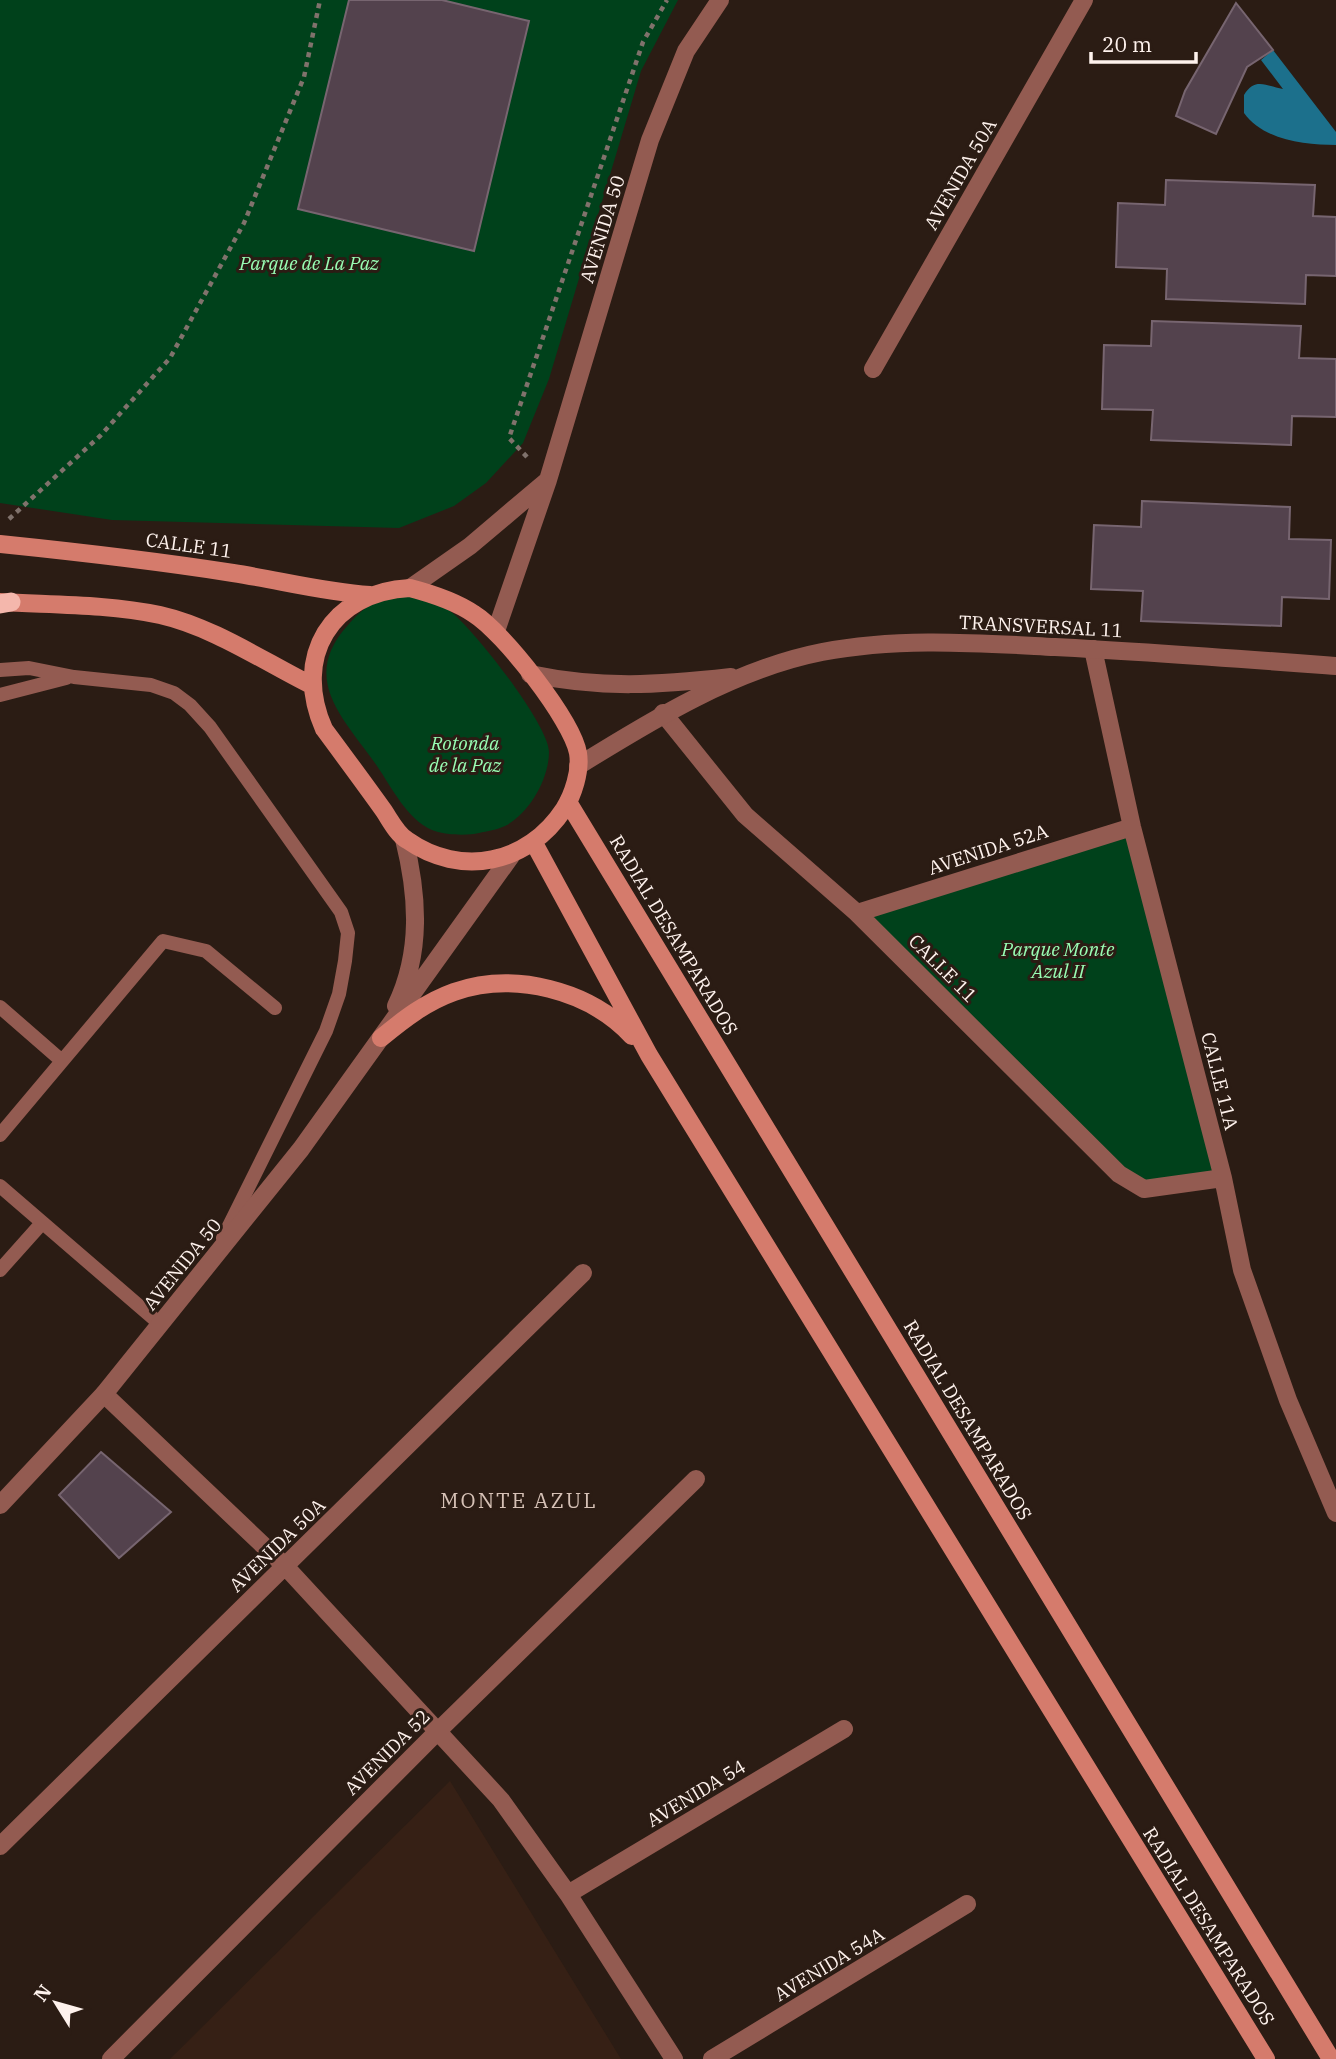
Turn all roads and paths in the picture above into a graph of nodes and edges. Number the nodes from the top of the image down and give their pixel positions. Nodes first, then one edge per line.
1 (320, 0) edge
2 (667, 0) edge
3 (720, 0) edge
4 (1084, 0) edge
5 (873, 369) dead end
6 (548, 480) junction
7 (0, 528) edge
8 (0, 544) edge
9 (411, 588) junction
10 (370, 595) junction
11 (4, 603) edge
12 (496, 631) junction
13 (1093, 649) junction
14 (1336, 666) edge
15 (0, 670) edge
16 (530, 674) junction
17 (748, 676) junction
18 (74, 677) junction
19 (311, 685) junction
20 (0, 695) edge
21 (663, 713) junction
22 (578, 766) junction
23 (568, 802) junction
24 (1132, 827) junction
25 (404, 839) junction
26 (534, 843) junction
27 (511, 856) junction
28 (857, 913) junction
29 (0, 1007) edge
30 (275, 1008) dead end
31 (381, 1038) junction
32 (649, 1055) junction
33 (62, 1061) junction
34 (0, 1135) edge
35 (1223, 1178) junction
36 (0, 1186) edge
37 (42, 1223) junction
38 (212, 1260) junction
39 (0, 1270) edge
40 (583, 1273) dead end
41 (160, 1324) junction
42 (104, 1394) junction
43 (696, 1479) dead end
44 (0, 1505) edge
45 (1336, 1513) edge
46 (285, 1566) junction
47 (844, 1729) dead end
48 (438, 1731) junction
49 (0, 1846) edge
50 (568, 1894) junction
51 (967, 1904) dead end
52 (111, 2059) edge
53 (674, 2059) edge
54 (712, 2059) edge
55 (1266, 2059) edge
56 (1331, 2059) edge

1 - 7 path
2 - 6 path
3 - 6 street, AVENIDA 50
4 - 5 street, AVENIDA 50A
6 - 9 street
6 - 12 street, AVENIDA 50
8 - 10 main road, CALLE 11
9 - 10 main road
9 - 12 main road
10 - 19 main road
11 - 19 main road
12 - 16 main road
13 - 14 street, TRANSVERSAL 11
13 - 17 street, TRANSVERSAL 11
13 - 24 street, CALLE 11A
15 - 18 lane
16 - 17 street, TRANSVERSAL 11
16 - 22 main road
17 - 21 street, TRANSVERSAL 11
18 - 20 lane
18 - 38 lane
19 - 25 main road
21 - 22 street, TRANSVERSAL 11
21 - 28 street, CALLE 11
22 - 23 main road
23 - 26 main road
23 - 56 main road, RADIAL DESAMPARADOS
24 - 28 street, AVENIDA 52A
24 - 35 street, CALLE 11A
25 - 27 main road
25 - 31 street, AVENIDA 50
26 - 27 main road
26 - 32 main road, RADIAL DESAMPARADOS
27 - 31 street, AVENIDA 50
28 - 35 street, CALLE 11
29 - 33 lane
30 - 33 lane
31 - 32 main road
31 - 38 street, AVENIDA 50
32 - 55 main road, RADIAL DESAMPARADOS
33 - 34 lane
35 - 45 street, CALLE 11A
36 - 37 lane
37 - 39 lane
37 - 41 lane
38 - 41 street, AVENIDA 50
40 - 46 street, AVENIDA 50A
41 - 42 street, AVENIDA 50
42 - 44 street, AVENIDA 50
42 - 46 street
43 - 48 street, AVENIDA 52
46 - 48 street
46 - 49 street, AVENIDA 50A
47 - 50 street, AVENIDA 54
48 - 50 street
48 - 52 street, AVENIDA 52
50 - 53 street
51 - 54 street, AVENIDA 54A

